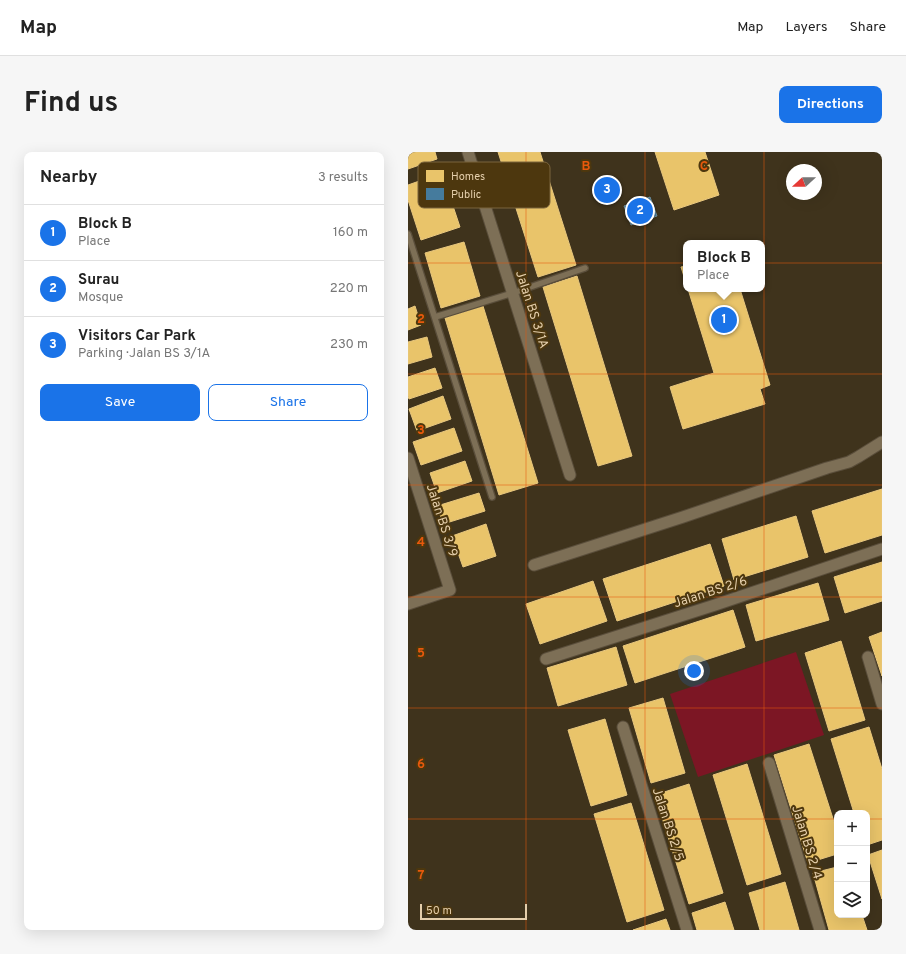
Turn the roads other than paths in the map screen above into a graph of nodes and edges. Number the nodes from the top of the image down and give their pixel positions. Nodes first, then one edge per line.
1 (468, 152) edge
2 (471, 162) edge
3 (486, 208) edge
4 (408, 234) edge
5 (585, 268) dead end
6 (513, 293) junction
7 (435, 317) junction
8 (882, 442) edge
9 (408, 458) edge
10 (570, 475) dead end
11 (492, 497) dead end
12 (882, 549) edge
13 (534, 565) dead end
14 (408, 604) edge
15 (868, 657) dead end
16 (546, 659) dead end
17 (882, 704) edge
18 (623, 727) dead end
19 (769, 763) dead end
20 (688, 930) edge
21 (820, 930) edge

1 - 2 street, Jalan BS 3/1A
3 - 6 street, Jalan BS 3/1A
4 - 7 lane
5 - 6 lane
6 - 7 lane
6 - 10 street, Jalan BS 3/1A
7 - 11 lane
8 - 13 street
9 - 14 street, Jalan BS 3/9
12 - 16 street, Jalan BS 2/6
15 - 17 street
18 - 20 street, Jalan BS 2/5
19 - 21 street, Jalan BS 2/4

